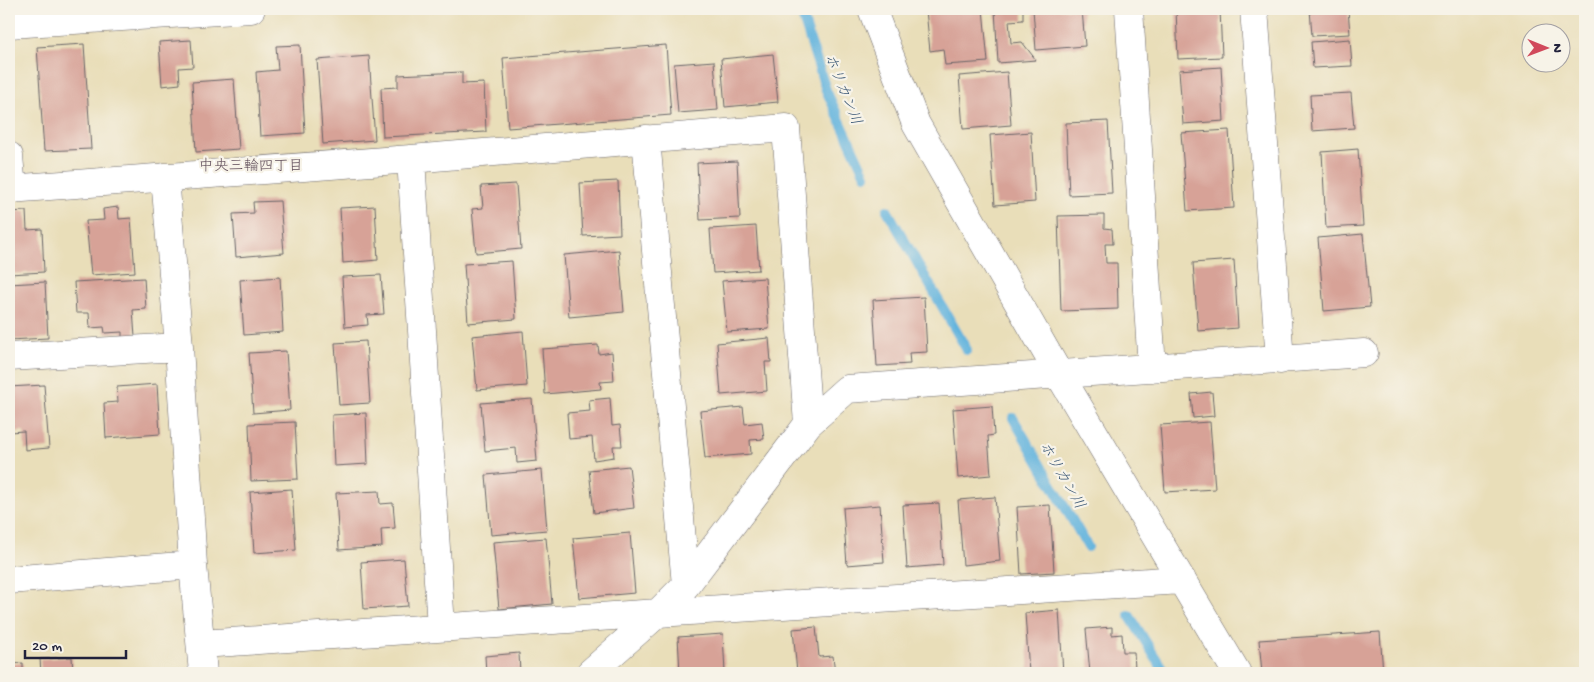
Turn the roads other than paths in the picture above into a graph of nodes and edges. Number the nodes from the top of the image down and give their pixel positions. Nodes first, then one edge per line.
1 (251, 9) edge
2 (872, 9) edge
3 (1129, 9) edge
4 (1254, 9) edge
5 (9, 24) edge
6 (646, 139) junction
7 (9, 156) edge
8 (411, 159) junction
9 (165, 177) junction
10 (10, 189) edge
11 (179, 347) junction
12 (1364, 353) dead end
13 (9, 357) edge
14 (1280, 360) junction
15 (1152, 368) junction
16 (1059, 374) junction
17 (808, 424) junction
18 (194, 565) junction
19 (9, 580) edge
20 (1182, 580) junction
21 (686, 585) junction
22 (658, 613) junction
23 (441, 627) junction
24 (201, 644) junction
25 (203, 673) edge
26 (590, 673) edge
27 (1237, 673) edge

1 - 5 street
2 - 16 street
3 - 15 street
4 - 14 street
6 - 8 street
6 - 17 street
6 - 21 street
7 - 10 street
8 - 9 street
8 - 23 street
9 - 10 street
9 - 11 street
11 - 13 street
11 - 18 street
12 - 14 street
14 - 15 street
15 - 16 street
16 - 17 street
16 - 20 street
17 - 21 street
18 - 19 street
18 - 24 street
20 - 22 street
20 - 27 street
21 - 22 street
22 - 23 street
22 - 26 street
23 - 24 street
24 - 25 street

